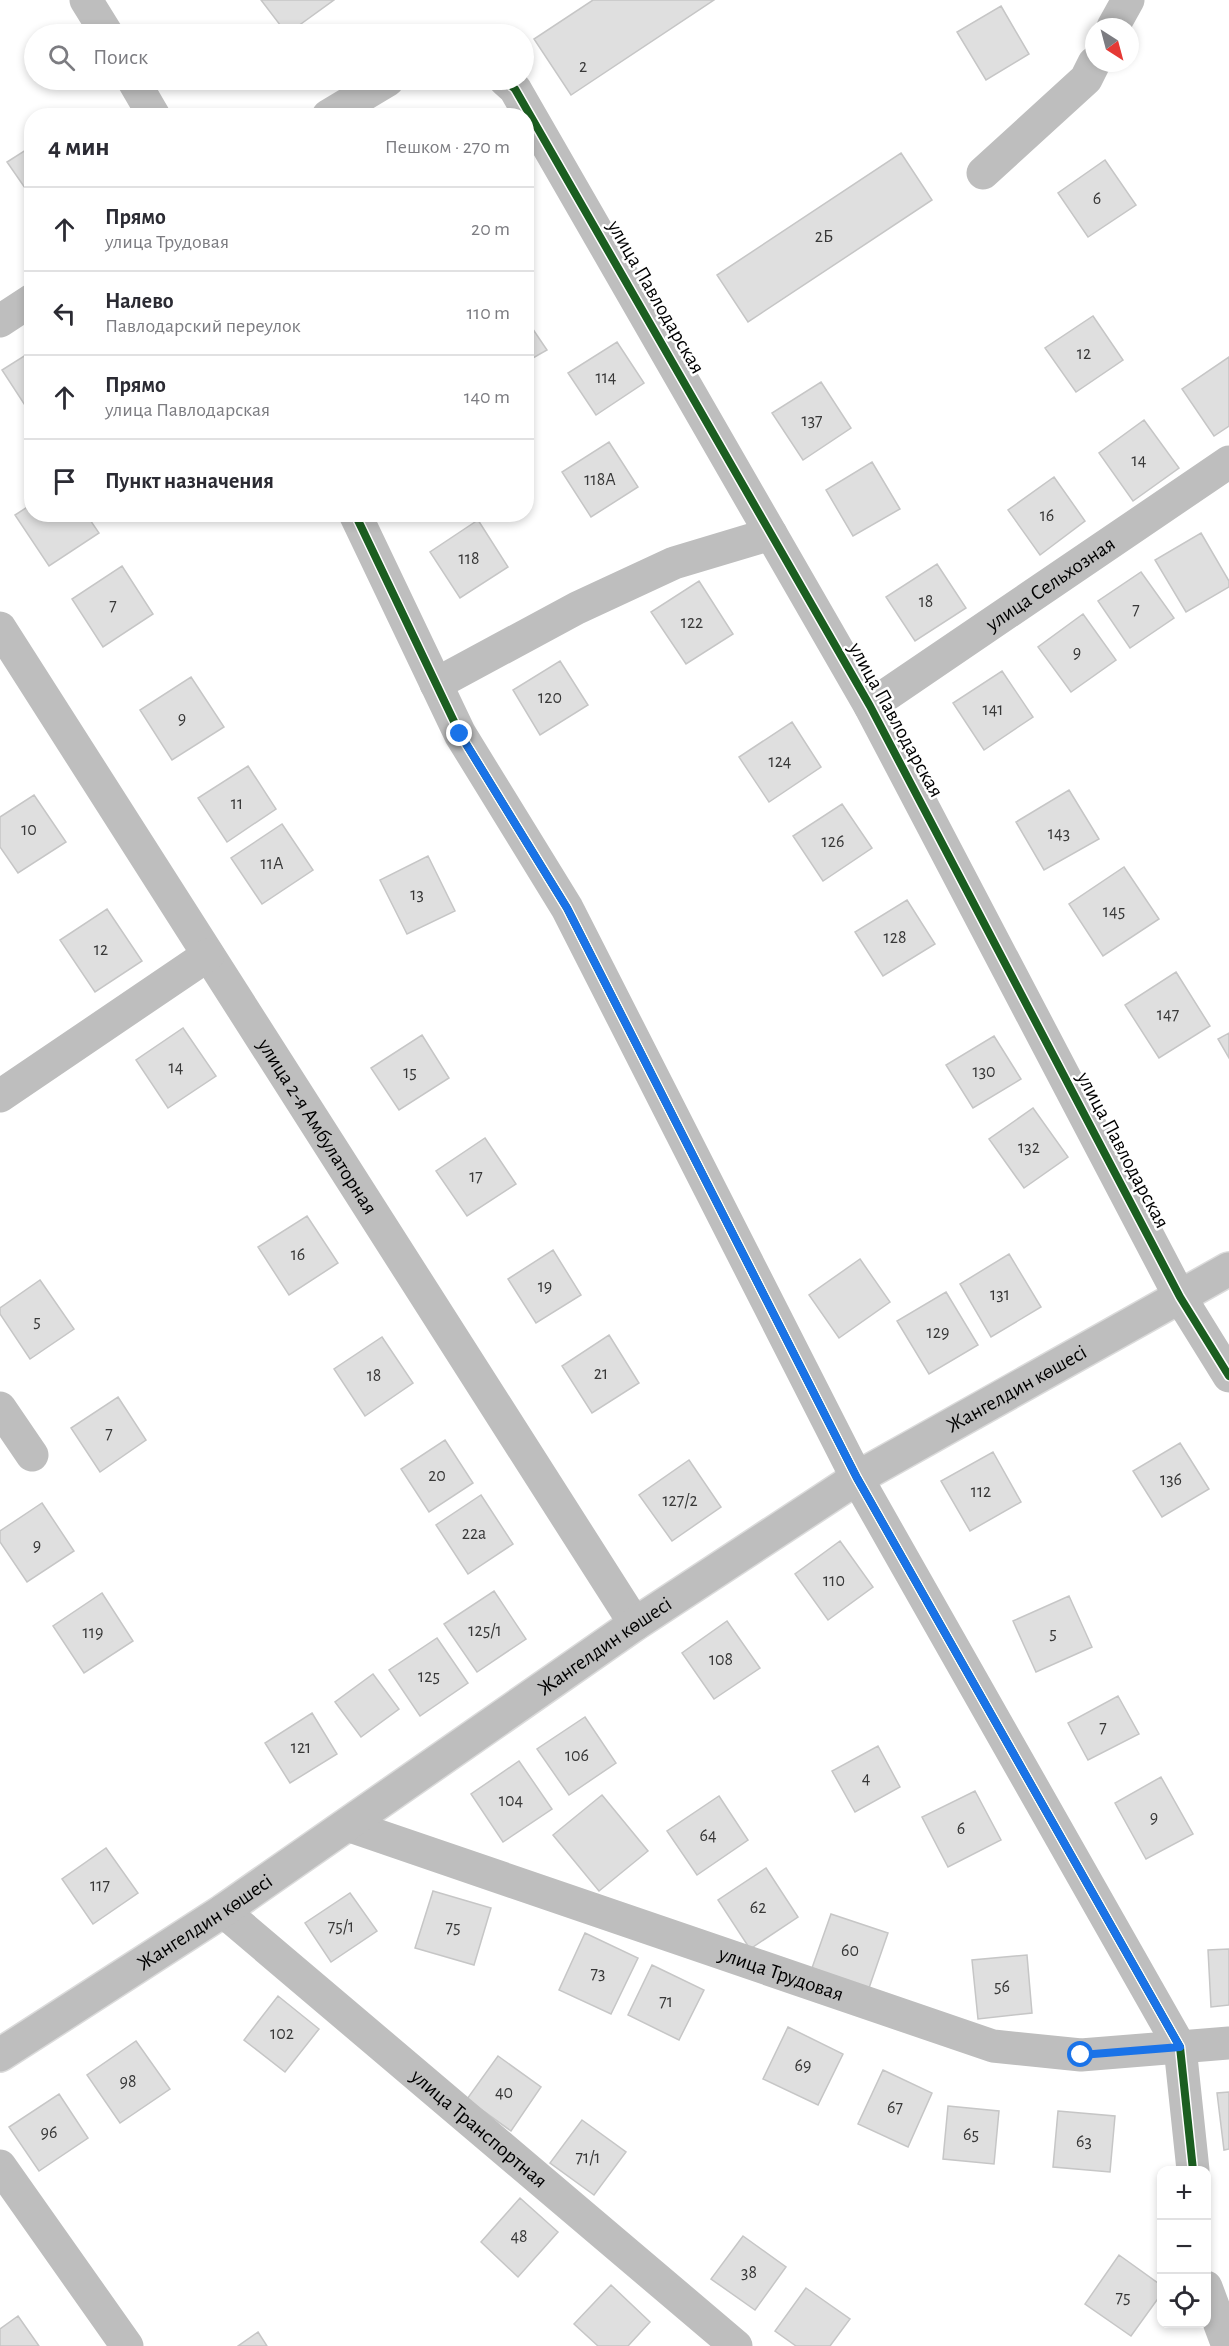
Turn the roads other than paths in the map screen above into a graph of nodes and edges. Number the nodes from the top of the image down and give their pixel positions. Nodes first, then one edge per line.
1 (1128, 0) edge
2 (90, 2) edge
3 (1118, 18) edge
4 (101, 24) edge
5 (1090, 72) edge
6 (139, 90) edge
7 (371, 90) edge
8 (513, 90) edge
9 (149, 108) edge
10 (341, 108) edge
11 (524, 108) edge
12 (534, 125) edge
13 (983, 173) dead end
14 (24, 305) edge
15 (0, 321) edge
16 (1229, 462) edge
17 (359, 522) edge
18 (771, 534) junction
19 (0, 628) edge
20 (436, 684) junction
21 (870, 706) junction
22 (208, 955) junction
23 (0, 1096) edge
24 (1229, 1269) edge
25 (1180, 1297) junction
26 (1229, 1376) edge
27 (0, 1408) edge
28 (32, 1455) dead end
29 (857, 1478) junction
30 (635, 1624) junction
31 (346, 1825) junction
32 (223, 1911) junction
33 (1229, 2043) edge
34 (1180, 2047) junction
35 (0, 2055) edge
36 (0, 2166) edge
37 (1193, 2166) edge
38 (1211, 2300) edge
39 (127, 2346) edge
40 (736, 2346) edge
41 (1228, 2346) edge

1 - 3 street
2 - 4 street
5 - 13 street
6 - 9 street
7 - 10 street
8 - 11 street, улица Павлодарская
12 - 18 street, улица Павлодарская
14 - 15 street
16 - 21 street, улица Сельхозная
17 - 20 street
18 - 20 street
18 - 21 street, улица Павлодарская
19 - 22 street, улица 2-я Амбулаторная
20 - 29 street
21 - 25 street, улица Павлодарская
22 - 23 street
22 - 30 street, улица 2-я Амбулаторная
24 - 25 street, Жангелдин көшесі
25 - 26 street, улица Павлодарская
25 - 29 street, Жангелдин көшесі
27 - 28 street
29 - 30 street, Жангелдин көшесі
29 - 34 street
30 - 31 street, Жангелдин көшесі
31 - 32 street, Жангелдин көшесі
31 - 34 street, улица Трудовая
32 - 35 street, Жангелдин көшесі
32 - 40 street, улица Транспортная
33 - 34 street, улица Трудовая
34 - 37 street
36 - 39 street
38 - 41 street

